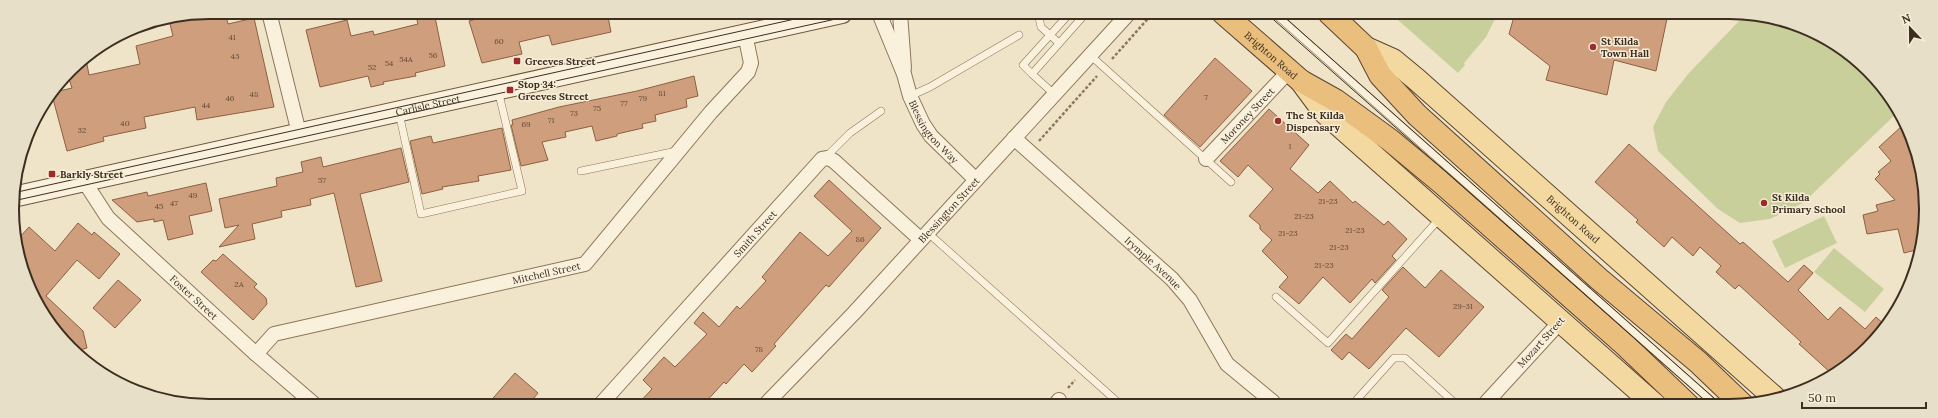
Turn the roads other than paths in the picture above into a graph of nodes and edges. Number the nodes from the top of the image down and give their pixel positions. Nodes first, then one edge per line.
1 (271, 19) edge
2 (814, 19) edge
3 (881, 19) edge
4 (900, 19) edge
5 (1040, 19) edge
6 (1065, 19) edge
7 (1081, 19) edge
8 (1123, 19) edge
9 (1230, 19) edge
10 (1281, 19) edge
11 (1335, 19) edge
12 (745, 34) junction
13 (1019, 35) dead end
14 (1050, 35) junction
15 (1059, 44) junction
16 (1366, 48) junction
17 (1090, 55) junction
18 (904, 74) junction
19 (1032, 74) junction
20 (1295, 76) junction
21 (498, 90) junction
22 (1054, 94) junction
23 (910, 96) junction
24 (881, 111) dead end
25 (399, 112) junction
26 (1461, 120) junction
27 (299, 133) junction
28 (1014, 138) junction
29 (1390, 140) junction
30 (1444, 140) junction
31 (679, 150) junction
32 (825, 158) junction
33 (1206, 159) junction
34 (582, 171) dead end
35 (976, 180) junction
36 (84, 181) junction
37 (1231, 182) dead end
38 (1407, 186) junction
39 (19, 195) edge
40 (1441, 216) junction
41 (924, 236) junction
42 (1588, 291) junction
43 (1276, 297) dead end
44 (1560, 322) junction
45 (256, 354) junction
46 (1771, 394) edge
47 (308, 399) edge
48 (605, 399) edge
49 (771, 399) edge
50 (1114, 399) edge
51 (1269, 399) edge
52 (1357, 399) edge
53 (1450, 399) edge
54 (1489, 399) edge
55 (1647, 399) edge
56 (1683, 399) edge
57 (1709, 399) edge
58 (1737, 399) edge

1 - 27 street
2 - 12 main road, Carlisle Street
3 - 18 street, Blessington Way
4 - 18 street, Blessington Way
5 - 14 lane
6 - 14 lane
7 - 15 lane
8 - 17 street, Blessington Street
9 - 20 highway, Brighton Road
10 - 42 lane
11 - 16 highway, Brighton Road
12 - 21 main road, Carlisle Street
12 - 31 street, Mitchell Street
13 - 23 lane
14 - 15 lane
14 - 19 lane
15 - 19 lane
16 - 26 main road, Brighton Road
16 - 30 highway, Brighton Road
17 - 22 street, Blessington Street
17 - 33 lane
18 - 23 street, Blessington Way
19 - 22 lane
20 - 29 highway, Brighton Road
20 - 33 street, Moroney Street
20 - 38 main road, Brighton Road
21 - 25 main road, Carlisle Street
21 - 25 lane
22 - 28 street, Blessington Street
23 - 35 street, Blessington Way
24 - 32 lane
25 - 27 main road, Carlisle Street
26 - 30 main road
26 - 46 main road, Brighton Road
27 - 36 main road, Carlisle Street
28 - 35 street, Blessington Street
28 - 51 street, Irymple Avenue
29 - 38 main road
29 - 42 highway, Brighton Road
30 - 42 highway, Brighton Road
31 - 34 lane
31 - 45 street, Mitchell Street
32 - 41 street
32 - 48 street, Smith Street
33 - 37 lane
35 - 41 street, Blessington Street
36 - 39 main road, Carlisle Street
36 - 45 street, Foster Street
38 - 40 main road, Brighton Road
40 - 43 lane
40 - 44 main road, Brighton Road
41 - 49 street, Blessington Street
41 - 50 lane
42 - 44 main road, Mozart Street
42 - 56 highway, Brighton Road
42 - 57 lane
42 - 58 highway, Brighton Road
44 - 54 street, Mozart Street
44 - 55 main road, Brighton Road
45 - 47 street, Foster Street
52 - 53 lane

